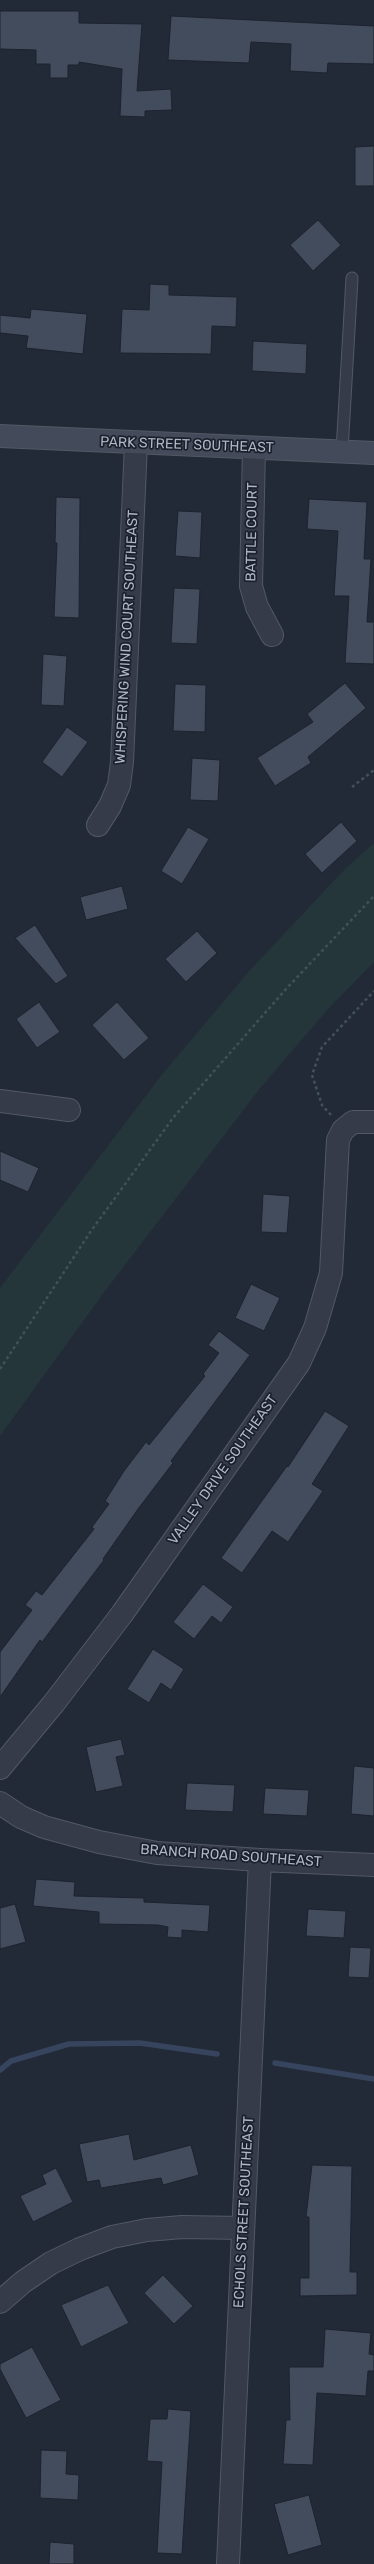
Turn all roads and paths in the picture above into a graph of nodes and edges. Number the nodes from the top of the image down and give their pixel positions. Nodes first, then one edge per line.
1 (352, 278) dead end
2 (0, 436) edge
3 (136, 443) junction
4 (254, 448) junction
5 (342, 451) junction
6 (374, 453) edge
7 (272, 635) dead end
8 (374, 770) edge
9 (352, 787) dead end
10 (98, 825) dead end
11 (374, 896) edge
12 (374, 991) edge
13 (0, 1101) edge
14 (69, 1110) dead end
15 (374, 1122) edge
16 (342, 1130) junction
17 (0, 1369) edge
18 (0, 1768) edge
19 (0, 1803) edge
20 (260, 1860) junction
21 (374, 1865) edge
22 (243, 2228) junction
23 (0, 2302) edge
24 (228, 2564) edge

1 - 5 lane
2 - 3 main road, PARK STREET SOUTHEAST
3 - 4 main road, PARK STREET SOUTHEAST
3 - 10 street, WHISPERING WIND COURT SOUTHEAST
4 - 5 main road, PARK STREET SOUTHEAST
4 - 7 street, BATTLE COURT
5 - 6 main road, PARK STREET SOUTHEAST
8 - 9 path
11 - 17 path
12 - 16 path
13 - 14 street
15 - 16 street
16 - 18 street, VALLEY DRIVE SOUTHEAST
19 - 20 street, BRANCH ROAD SOUTHEAST
20 - 21 street, BRANCH ROAD SOUTHEAST
20 - 22 street, ECHOLS STREET SOUTHEAST
22 - 23 street
22 - 24 street, ECHOLS STREET SOUTHEAST

